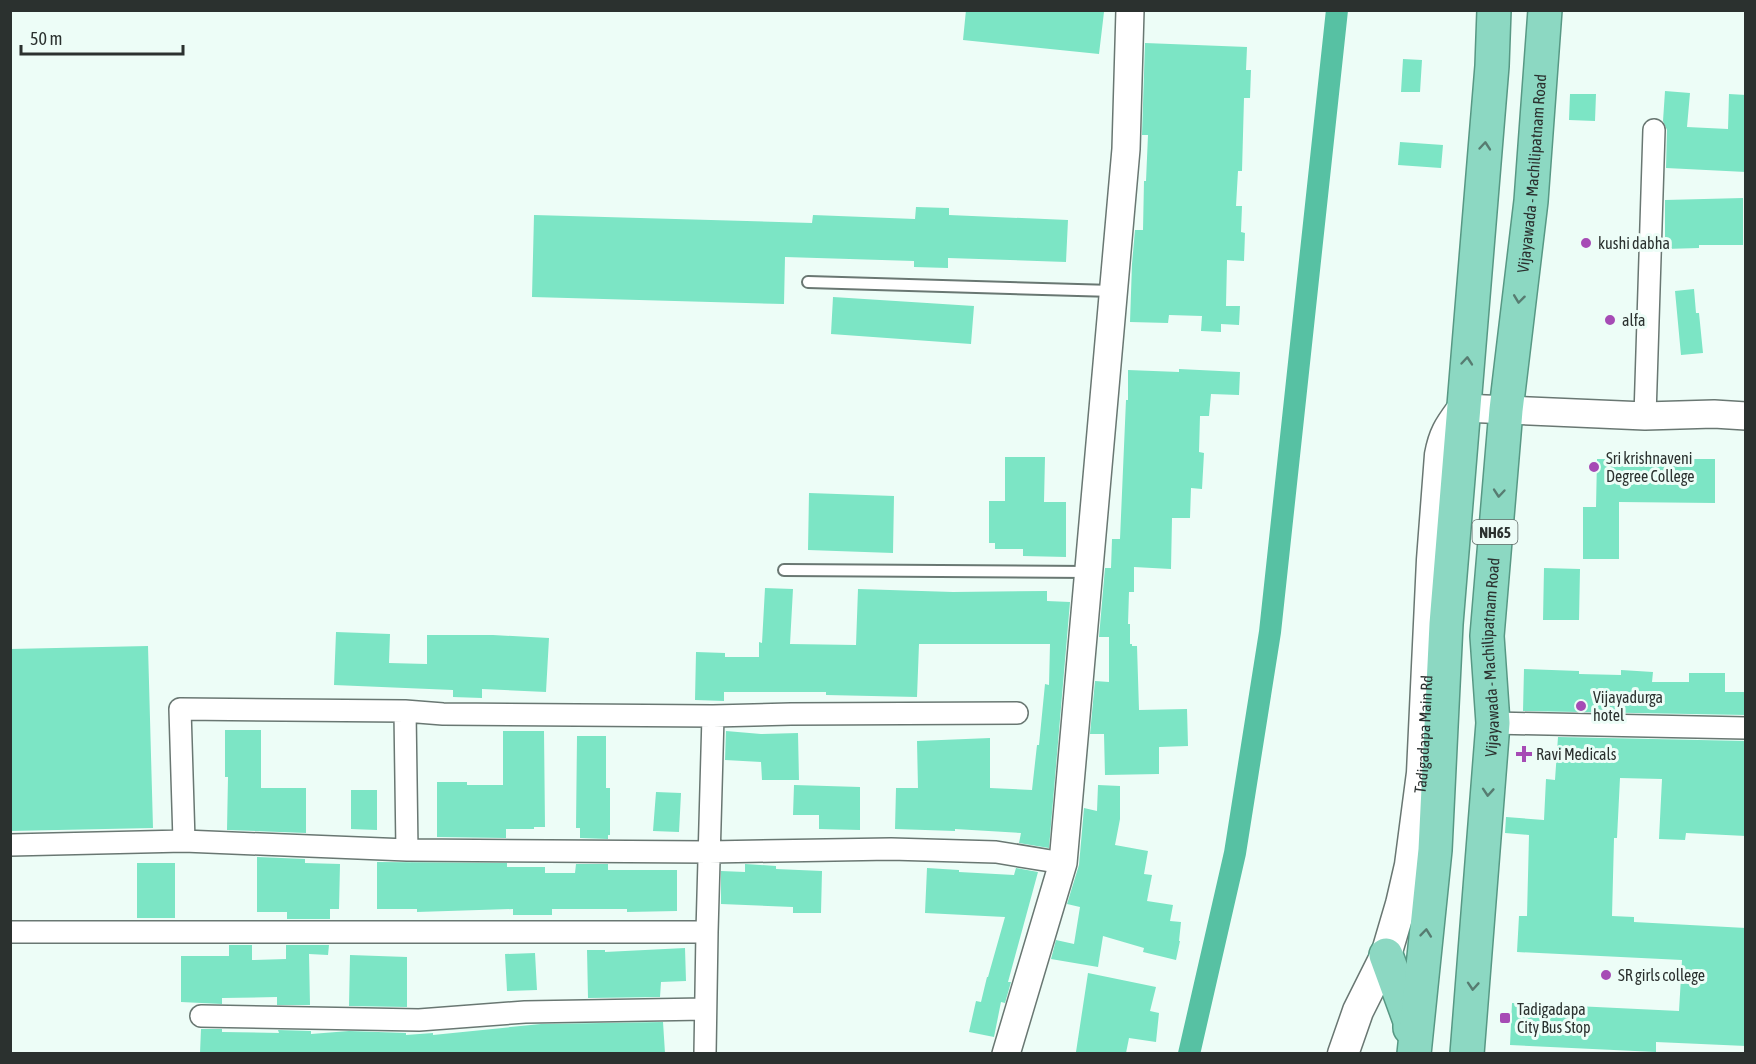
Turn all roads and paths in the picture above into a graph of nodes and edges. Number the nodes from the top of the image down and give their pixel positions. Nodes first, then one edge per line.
1 (1130, 10) edge
2 (1494, 10) edge
3 (1545, 10) edge
4 (1654, 130) dead end
5 (1482, 191) junction
6 (1531, 201) junction
7 (808, 282) dead end
8 (1113, 291) junction
9 (1463, 408) junction
10 (1506, 410) junction
11 (1645, 416) junction
12 (1746, 416) edge
13 (784, 570) dead end
14 (1089, 572) junction
15 (405, 711) junction
16 (1017, 713) dead end
17 (713, 716) junction
18 (1493, 723) junction
19 (1746, 728) edge
20 (184, 841) junction
21 (10, 845) edge
22 (407, 850) junction
23 (709, 852) junction
24 (1063, 863) junction
25 (10, 932) edge
26 (706, 932) junction
27 (1386, 955) junction
28 (705, 1009) junction
29 (201, 1016) dead end
30 (705, 1053) edge
31 (1006, 1053) edge
32 (1343, 1053) edge
33 (1413, 1053) edge
34 (1467, 1053) edge

1 - 8 street
5 -> 2 highway, NH65
3 - 6 highway, Vijayawada - Machilipatnam Road / NH65
4 - 11 street
5 - 6 highway
9 -> 5 highway, NH65
6 -> 10 highway, Vijayawada - Machilipatnam Road / NH65
7 - 8 lane
8 - 14 street
9 - 10 street
9 - 27 main road, Tadigadapa Main Rd
33 -> 9 highway, NH65
10 - 11 street
10 -> 18 highway, Vijayawada - Machilipatnam Road / NH65
11 - 12 street
13 - 14 lane
14 - 24 street
15 - 17 street
15 - 20 street
15 - 22 street
16 - 17 street
17 - 23 street
18 - 19 street
18 -> 34 highway, Vijayawada - Machilipatnam Road / NH65
20 - 21 street
20 - 22 street
22 - 23 street
23 - 24 street
23 - 26 street
24 - 31 street
25 - 26 street
26 - 28 street
27 - 32 main road, Tadigadapa Main Rd
27 - 33 highway
28 - 29 street
28 - 30 street

